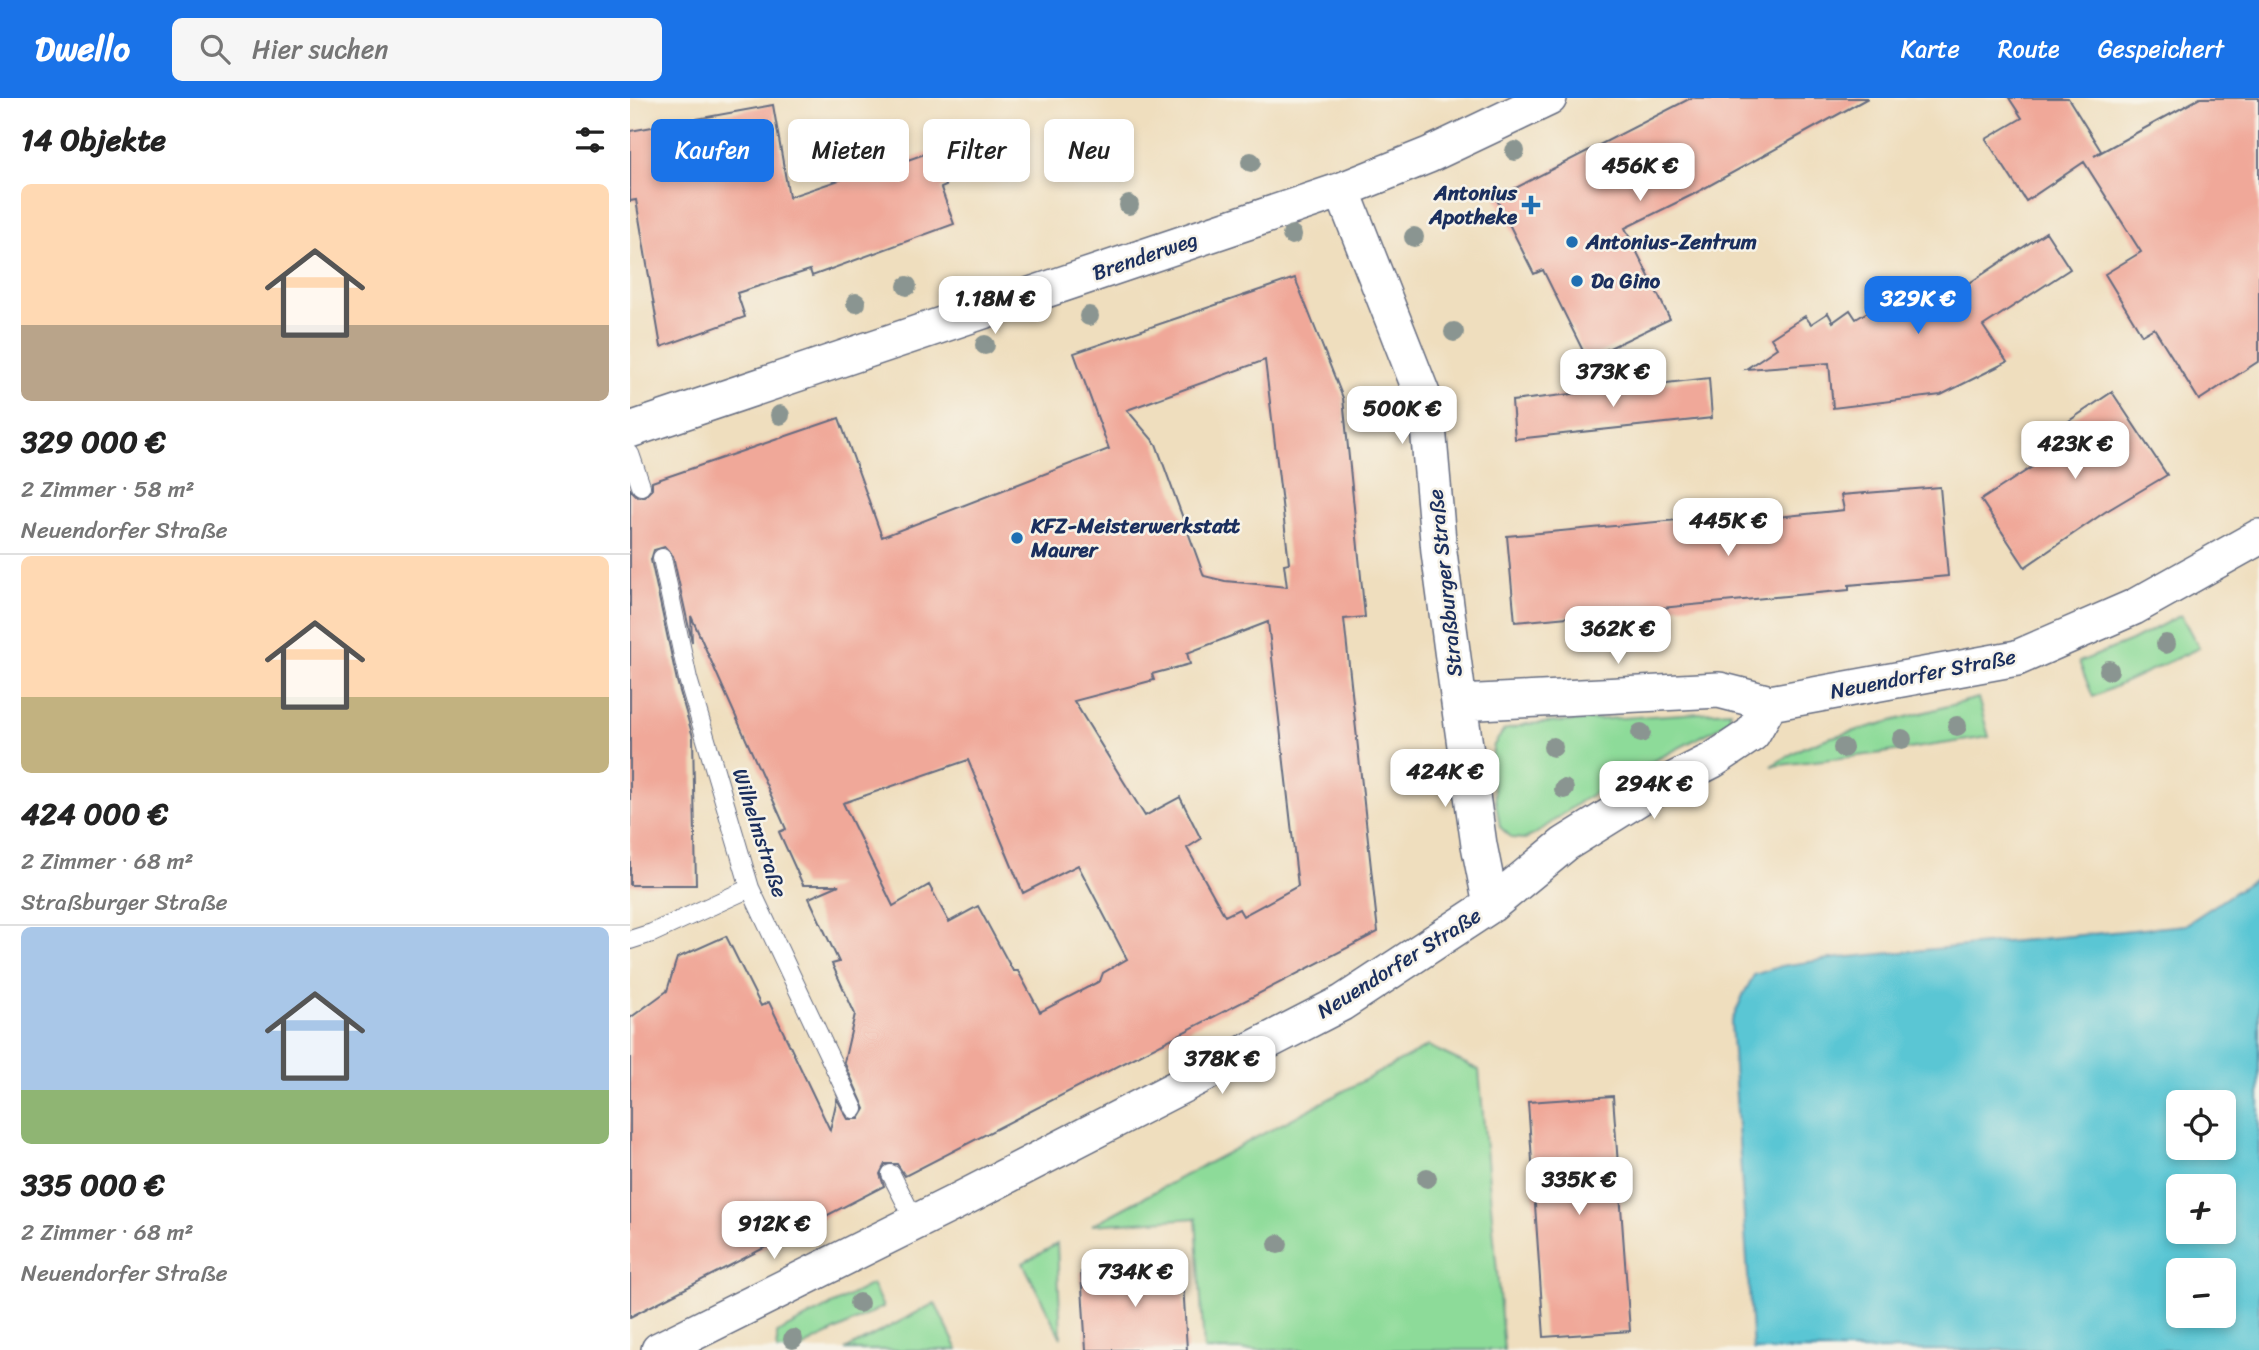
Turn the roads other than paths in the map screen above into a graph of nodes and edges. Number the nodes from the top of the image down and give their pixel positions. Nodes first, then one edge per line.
1 (1549, 98) edge
2 (1342, 190) junction
3 (630, 430) edge
4 (630, 454) edge
5 (640, 486) dead end
6 (2259, 537) edge
7 (662, 558) dead end
8 (1459, 703) junction
9 (1770, 703) junction
10 (750, 888) junction
11 (1491, 905) junction
12 (630, 940) edge
13 (854, 1109) dead end
14 (891, 1174) dead end
15 (915, 1221) junction
16 (659, 1350) edge

1 - 2 street, Brenderweg
2 - 3 street, Brenderweg
2 - 8 street, Straßburger Straße
4 - 5 lane
6 - 9 street, Neuendorfer Straße
7 - 10 lane, Wilhelmstraße
8 - 9 street, Neuendorfer Straße
8 - 11 street, Straßburger Straße
9 - 11 street, Neuendorfer Straße
10 - 12 lane
10 - 13 lane, Wilhelmstraße
11 - 15 street, Neuendorfer Straße
14 - 15 lane
15 - 16 street, Neuendorfer Straße

